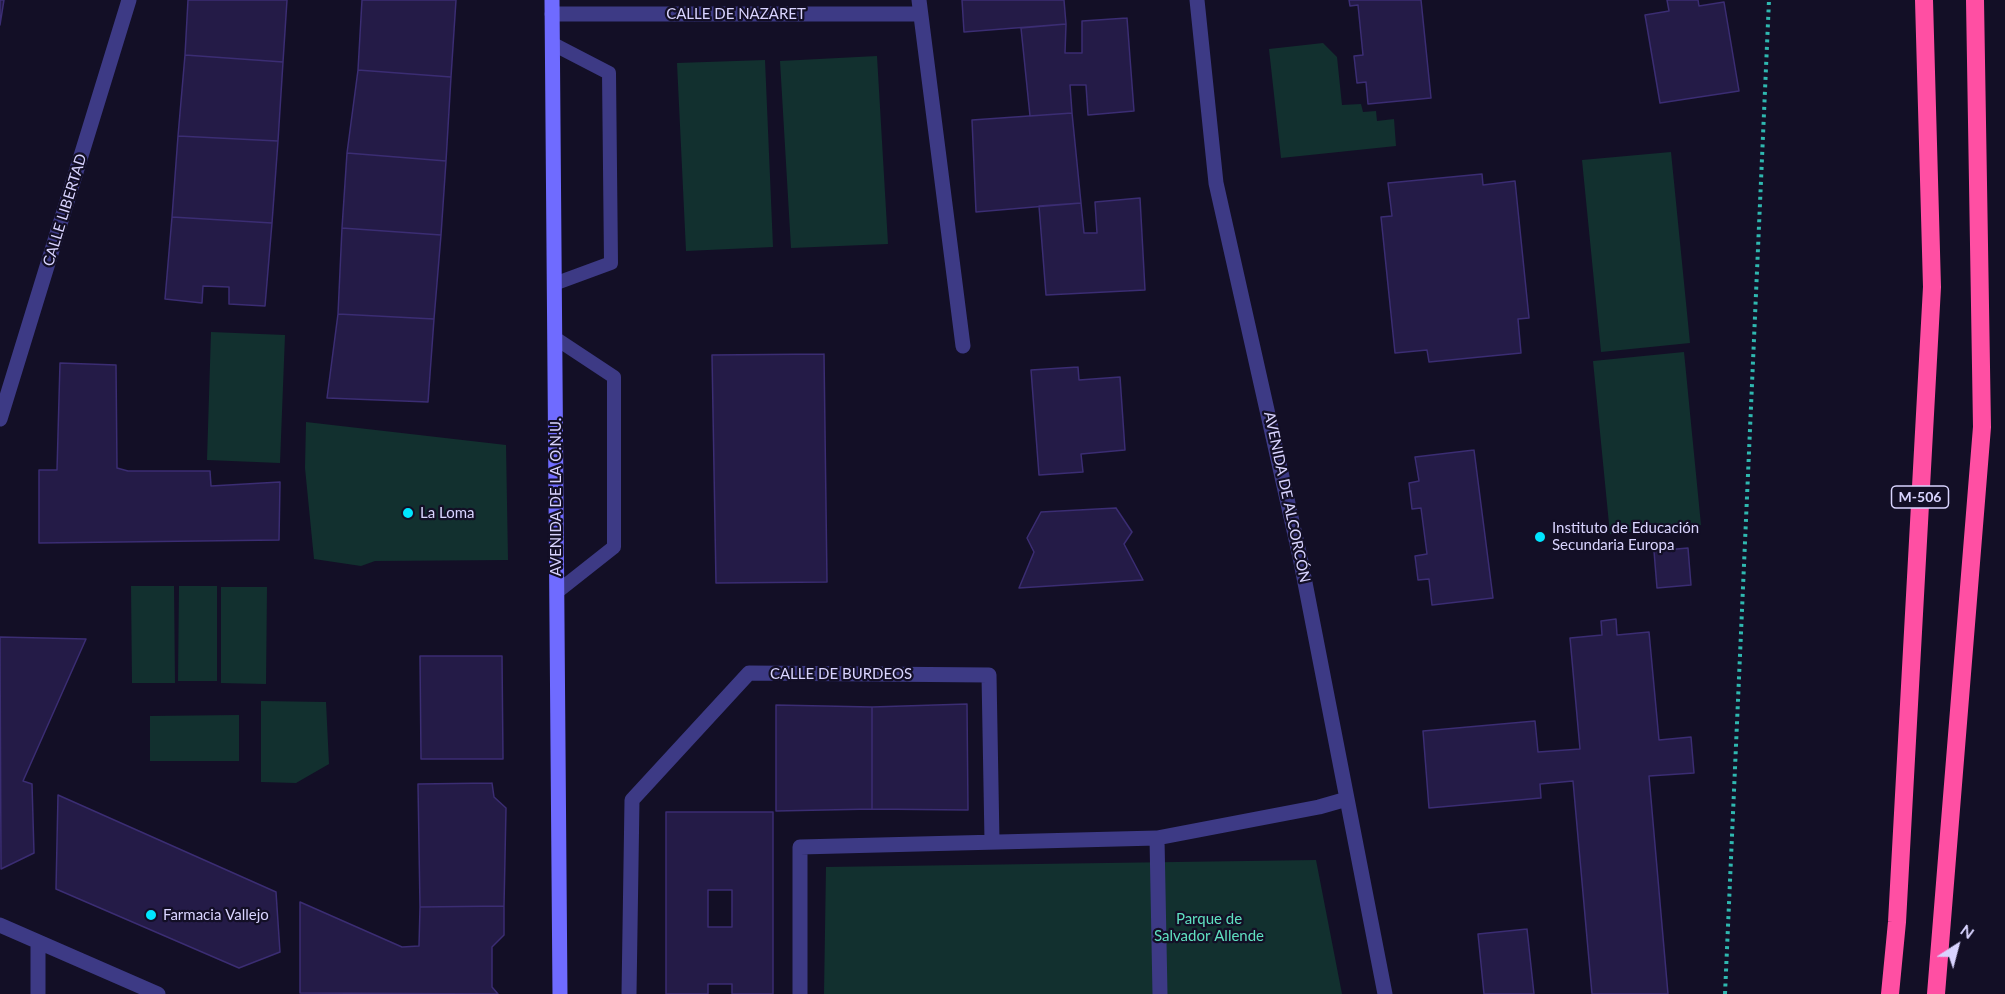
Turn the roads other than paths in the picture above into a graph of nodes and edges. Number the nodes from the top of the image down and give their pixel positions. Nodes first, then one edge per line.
1 (129, 0) edge
2 (1197, 0) edge
3 (1924, 0) edge
4 (1975, 0) edge
5 (552, 7) edge
6 (919, 7) edge
7 (553, 44) junction
8 (554, 284) junction
9 (555, 338) junction
10 (963, 345) dead end
11 (0, 419) edge
12 (557, 592) junction
13 (1347, 799) junction
14 (1157, 838) junction
15 (992, 841) junction
16 (0, 925) edge
17 (38, 943) junction
18 (38, 994) edge
19 (158, 994) edge
20 (560, 994) edge
21 (630, 994) edge
22 (800, 994) edge
23 (1160, 994) edge
24 (1385, 994) edge
25 (1890, 994) edge
26 (1936, 994) edge

1 - 11 street, CALLE LIBERTAD
2 - 13 street, AVENIDA DE ALCORCÓN
3 - 25 highway, M-506
4 - 26 highway
5 - 6 street, CALLE DE NAZARET
5 - 7 street, AVENIDA DE LA O.N.U.
6 - 10 street, CALLE DE NAZARET
7 - 8 street, AVENIDA DE LA O.N.U.
7 - 8 lane
8 - 9 street, AVENIDA DE LA O.N.U.
9 - 12 street, AVENIDA DE LA O.N.U.
9 - 12 lane
12 - 20 street, AVENIDA DE LA O.N.U.
13 - 14 street
13 - 24 street, AVENIDA DE ALCORCÓN
14 - 15 street
14 - 23 street
15 - 21 street, CALLE DE BURDEOS
15 - 22 street
16 - 17 street
17 - 18 street
17 - 19 street

